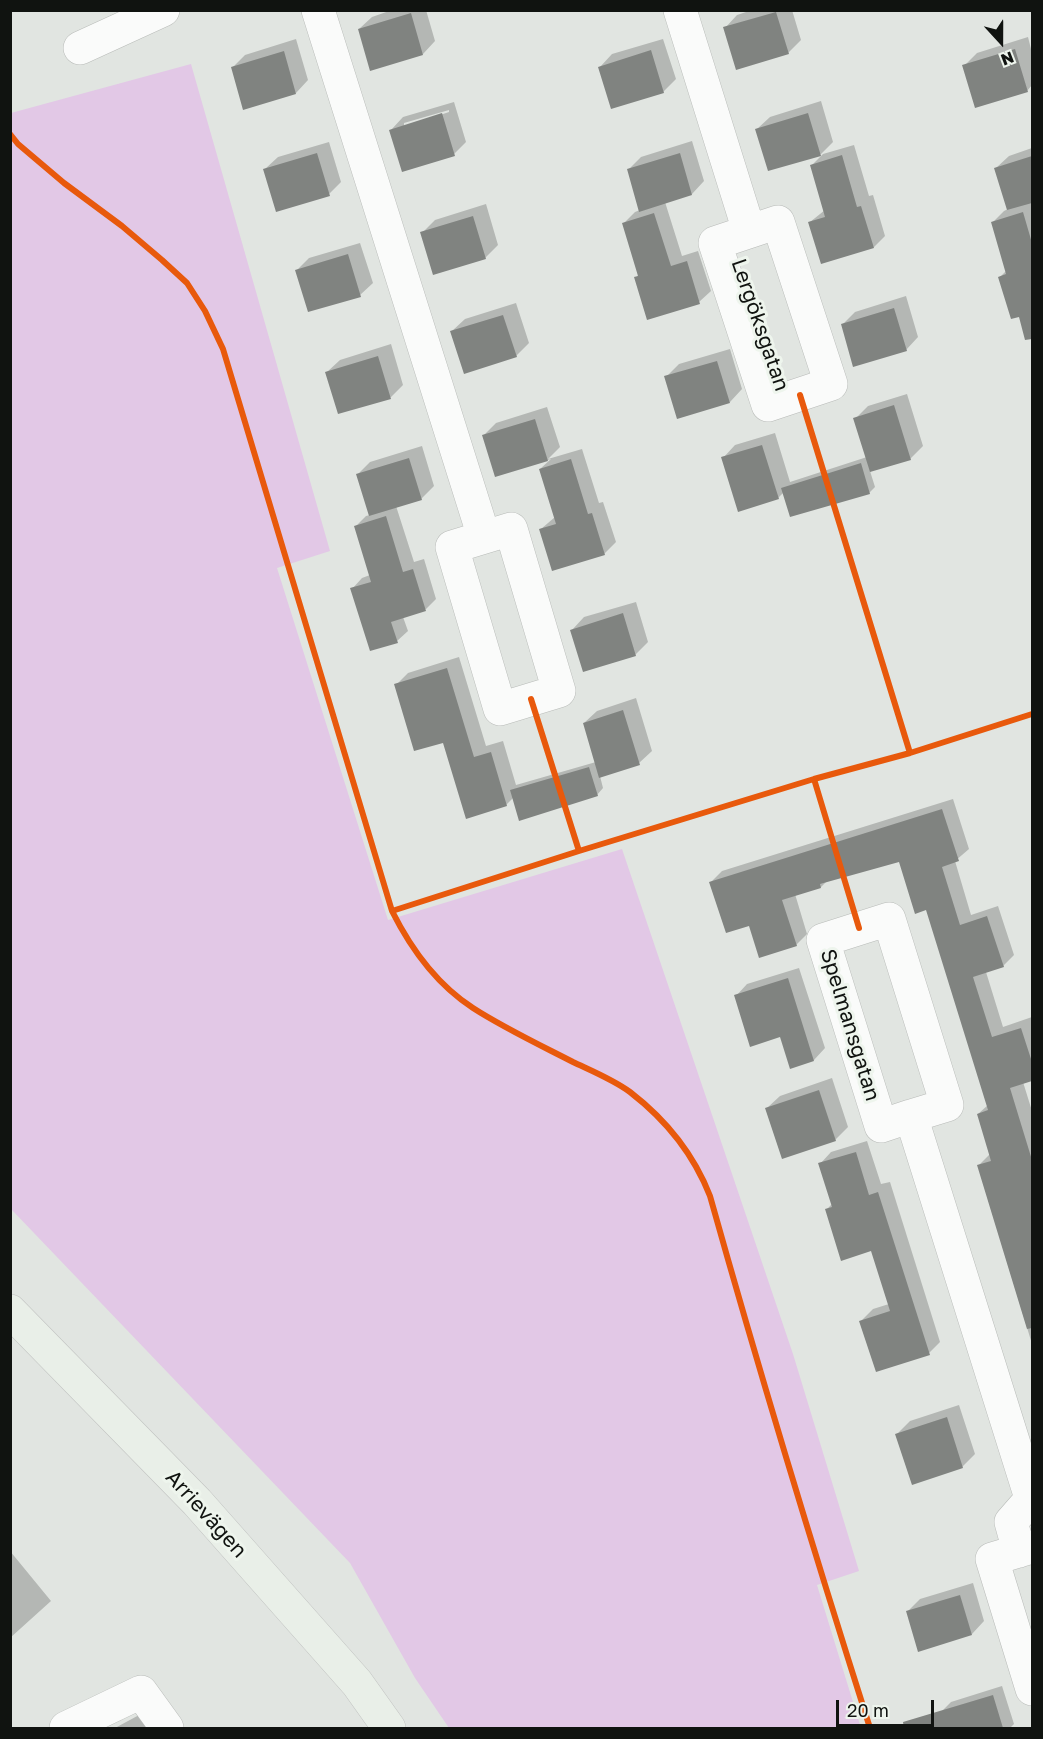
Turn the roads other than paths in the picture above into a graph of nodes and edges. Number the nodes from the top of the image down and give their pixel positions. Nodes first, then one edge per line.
1 (163, 10) edge
2 (318, 10) edge
3 (680, 10) edge
4 (80, 48) dead end
5 (749, 231) junction
6 (484, 537) junction
7 (911, 1116) junction
8 (10, 1311) edge
9 (1032, 1498) edge
10 (1026, 1549) edge
11 (1032, 1689) edge
12 (66, 1728) edge
13 (167, 1728) edge
14 (389, 1728) edge

1 - 4 street
2 - 6 street
3 - 5 street, Lergöksgatan
5 - 5 street, Lergöksgatan
6 - 6 street
7 - 7 street, Spelmansgatan
7 - 9 street
8 - 14 main road, Arrievägen
9 - 10 street
10 - 11 street
12 - 13 street

